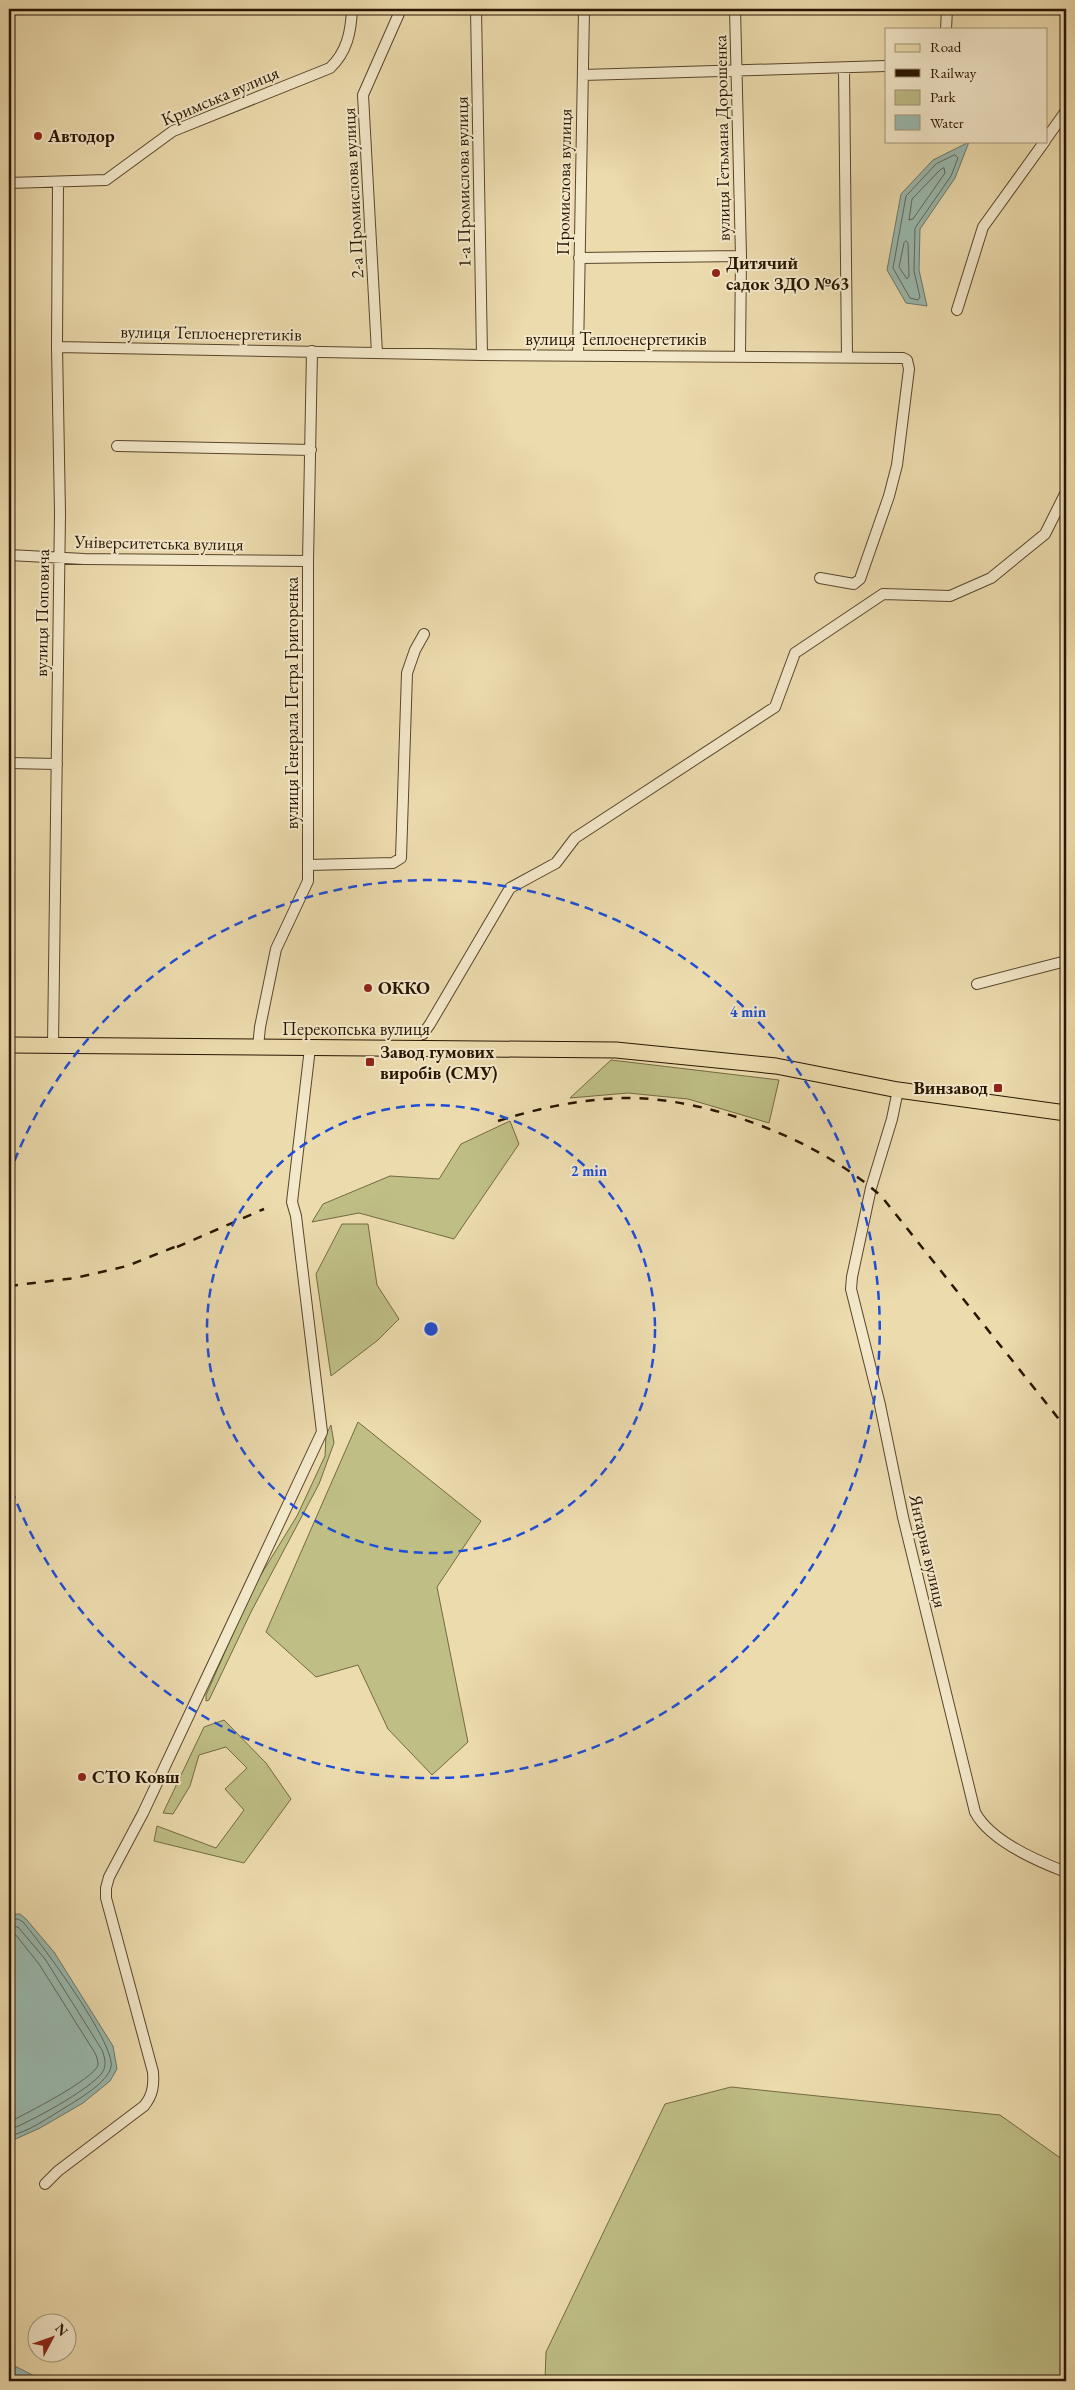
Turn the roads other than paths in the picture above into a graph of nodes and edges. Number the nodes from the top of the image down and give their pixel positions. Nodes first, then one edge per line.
1 (352, 9) edge
2 (401, 9) edge
3 (476, 9) edge
4 (584, 9) edge
5 (735, 9) edge
6 (947, 9) edge
7 (946, 28) edge
8 (885, 66) edge
9 (844, 68) junction
10 (736, 70) junction
11 (583, 75) junction
12 (1066, 111) edge
13 (1048, 137) edge
14 (1045, 142) edge
15 (58, 182) junction
16 (9, 183) edge
17 (741, 256) junction
18 (579, 258) junction
19 (957, 310) dead end
20 (57, 347) junction
21 (312, 351) junction
22 (377, 353) junction
23 (482, 355) junction
24 (578, 355) junction
25 (740, 356) junction
26 (846, 357) junction
27 (117, 446) dead end
28 (310, 450) junction
29 (1066, 492) edge
30 (9, 555) edge
31 (59, 557) junction
32 (308, 561) junction
33 (820, 578) dead end
34 (424, 634) dead end
35 (9, 763) edge
36 (57, 764) junction
37 (308, 865) junction
38 (1066, 961) edge
39 (977, 984) dead end
40 (422, 1034) dead end
41 (9, 1045) edge
42 (53, 1045) junction
43 (258, 1047) junction
44 (310, 1048) junction
45 (898, 1090) junction
46 (1066, 1113) edge
47 (1066, 1872) edge
48 (45, 2184) dead end

1 - 15 street, Кримська вулиця
2 - 22 street, 2-а Промислова вулиця
3 - 23 street, 1-а Промислова вулиця
4 - 11 street, Промислова вулиця
5 - 10 street, вулиця Гетьмана Дорошенка
6 - 7 street
8 - 9 street
9 - 10 street
9 - 26 street
10 - 11 street
10 - 17 street, вулиця Гетьмана Дорошенка
11 - 18 street, Промислова вулиця
12 - 13 street
14 - 19 street
15 - 16 street, Кримська вулиця
15 - 20 street, вулиця Поповича
17 - 18 street
17 - 25 street, вулиця Гетьмана Дорошенка
18 - 24 street, Промислова вулиця
20 - 21 street, вулиця Теплоенергетиків
20 - 31 street, вулиця Поповича
21 - 22 street, вулиця Теплоенергетиків
21 - 28 street, вулиця Генерала Петра Григоренка
22 - 23 street, вулиця Теплоенергетиків
23 - 24 street, вулиця Теплоенергетиків
24 - 25 street, вулиця Теплоенергетиків
25 - 26 street, вулиця Теплоенергетиків
26 - 33 street, вулиця Теплоенергетиків
27 - 28 street
28 - 32 street, вулиця Генерала Петра Григоренка
29 - 40 street
30 - 31 street, Університетська вулиця
31 - 32 street, Університетська вулиця
31 - 36 street, вулиця Поповича
32 - 37 street, вулиця Генерала Петра Григоренка
34 - 37 street
35 - 36 street
36 - 42 street, вулиця Поповича
37 - 43 street, вулиця Генерала Петра Григоренка
38 - 39 street
41 - 42 main road, Перекопська вулиця
42 - 43 main road, Перекопська вулиця
43 - 44 main road, Перекопська вулиця
44 - 45 main road, Перекопська вулиця
44 - 48 street
45 - 46 main road, Перекопська вулиця
45 - 47 street, Янтарна вулиця

